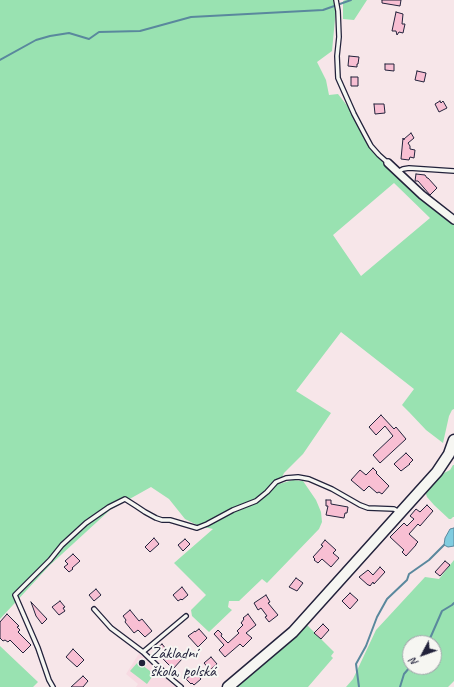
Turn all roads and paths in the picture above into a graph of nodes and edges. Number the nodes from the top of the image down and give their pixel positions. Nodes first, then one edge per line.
1 (337, 3) edge
2 (388, 163) joint
3 (454, 171) edge
4 (397, 172) junction
5 (454, 220) edge
6 (454, 440) edge
7 (451, 456) edge
8 (400, 513) junction
9 (94, 609) dead end
10 (186, 616) dead end
11 (143, 652) junction
12 (53, 687) edge
13 (181, 687) edge
14 (228, 687) edge

1 - 2 lane
2 - 4 street
3 - 4 lane
4 - 5 street
6 - 7 street
7 - 8 street
8 - 12 lane
8 - 14 street
9 - 11 lane
10 - 11 lane
11 - 13 lane

